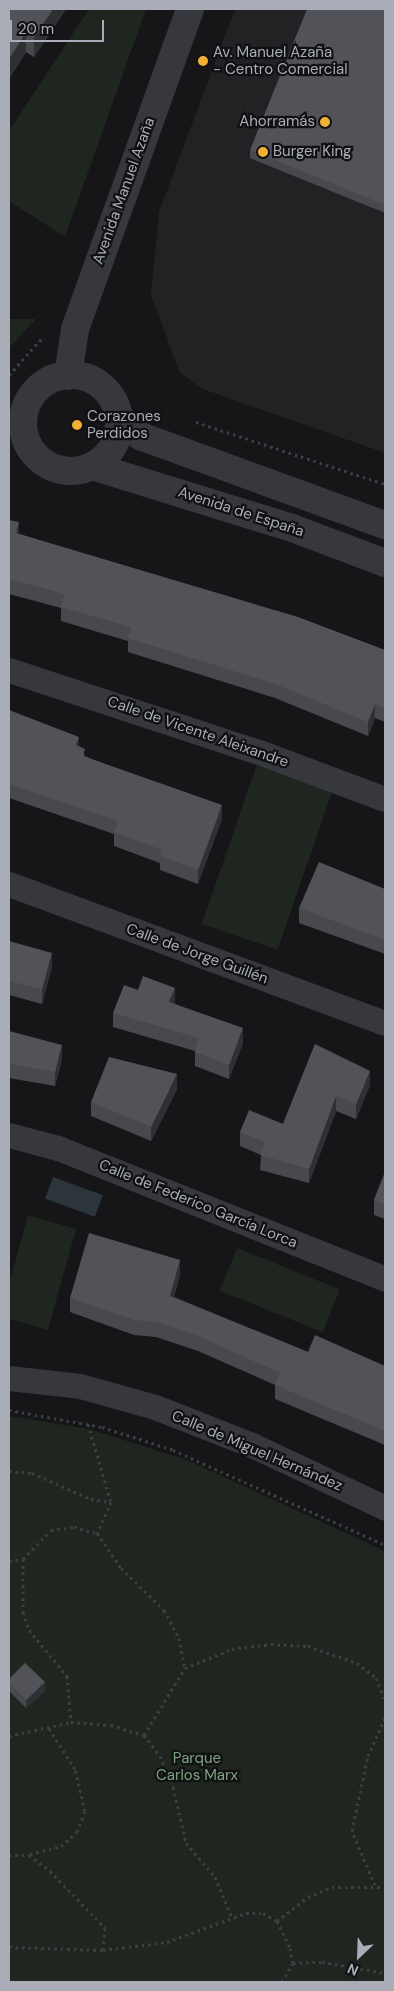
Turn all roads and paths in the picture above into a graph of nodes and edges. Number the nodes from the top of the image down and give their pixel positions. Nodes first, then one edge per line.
1 (190, 9) edge
2 (22, 362) dead end
3 (9, 374) edge
4 (68, 376) junction
5 (118, 416) junction
6 (192, 421) dead end
7 (15, 432) edge
8 (95, 467) junction
9 (385, 484) edge
10 (385, 525) edge
11 (385, 563) edge
12 (9, 670) edge
13 (385, 799) edge
14 (9, 884) edge
15 (385, 1023) edge
16 (9, 1135) edge
17 (385, 1279) edge
18 (9, 1378) edge
19 (9, 1410) edge
20 (88, 1424) junction
21 (9, 1471) edge
22 (111, 1502) junction
23 (385, 1508) edge
24 (97, 1533) junction
25 (385, 1545) edge
26 (23, 1559) junction
27 (9, 1561) edge
28 (185, 1668) junction
29 (385, 1700) edge
30 (385, 1718) edge
31 (71, 1722) junction
32 (48, 1727) junction
33 (144, 1735) junction
34 (9, 1736) edge
35 (9, 1855) edge
36 (29, 1855) junction
37 (375, 1885) junction
38 (385, 1887) edge
39 (232, 1918) junction
40 (277, 1921) junction
41 (9, 1947) edge
42 (103, 1950) junction
43 (292, 1963) junction
44 (385, 1973) edge
45 (282, 1982) edge

1 - 4 street, Avenida Manuel Azaña
2 - 3 path
4 - 5 street
4 - 7 street
5 - 8 street
5 - 10 street
6 - 9 path
7 - 8 street
8 - 11 street, Avenida de España
12 - 13 street, Calle de Vicente Aleixandre
14 - 15 street, Calle de Jorge Guillén
16 - 17 street, Calle de Federico García Lorca
18 - 23 street, Calle de Miguel Hernández
19 - 20 path
20 - 22 path
20 - 25 path
21 - 22 path
22 - 24 path
24 - 26 path
24 - 28 path
26 - 27 path
26 - 31 path
28 - 29 path
28 - 33 path
30 - 37 path
31 - 32 path
31 - 33 path
32 - 34 path
32 - 36 path
33 - 39 path
35 - 36 path
36 - 42 path
37 - 38 path
37 - 40 path
39 - 40 path
39 - 42 path
40 - 43 path
41 - 42 path
43 - 44 path
43 - 45 path

